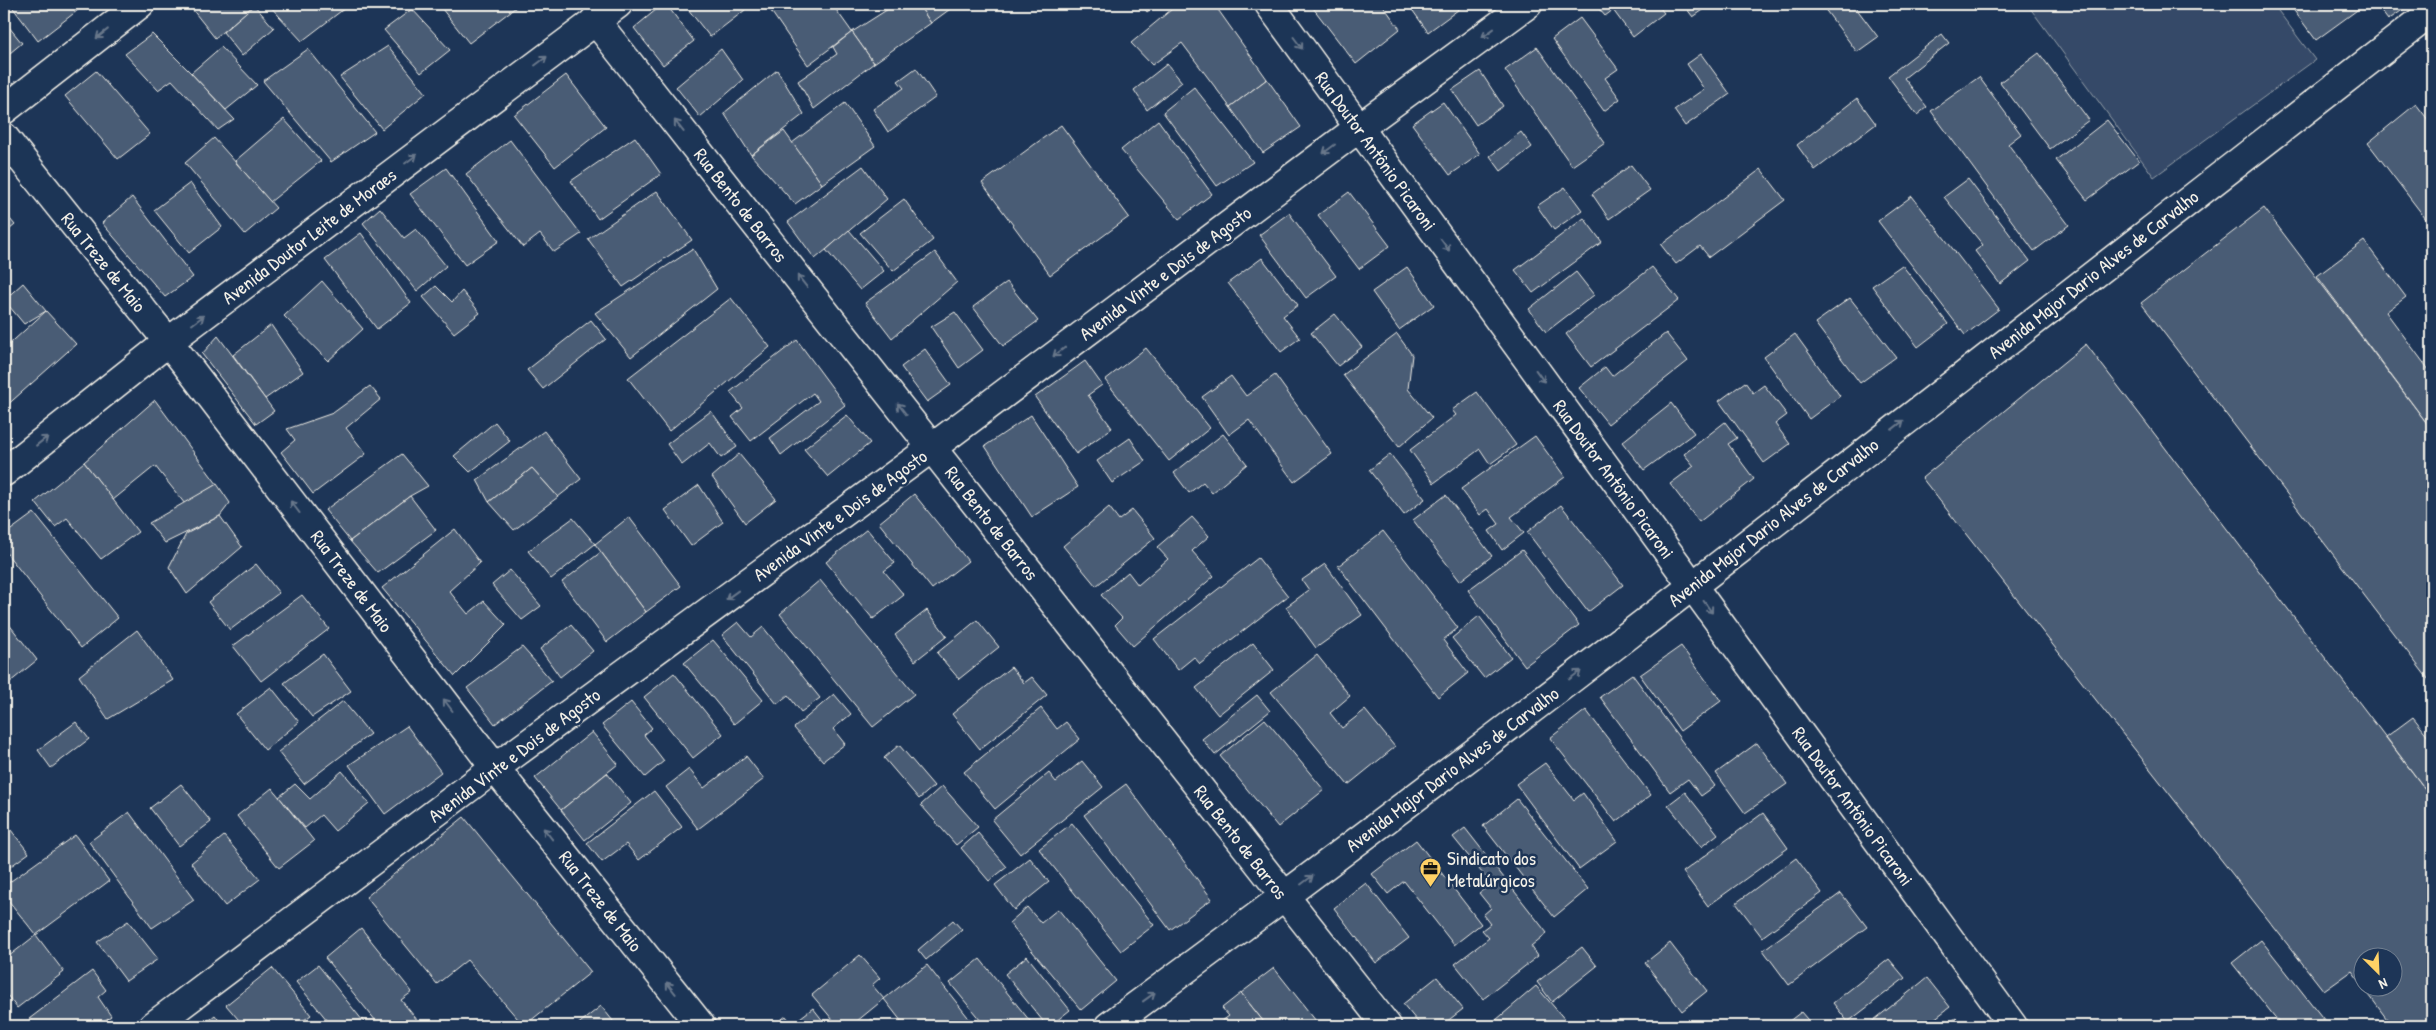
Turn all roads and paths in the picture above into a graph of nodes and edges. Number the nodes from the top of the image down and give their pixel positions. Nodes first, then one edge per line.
1 (140, 4) edge
2 (618, 4) edge
3 (1268, 4) edge
4 (1528, 4) edge
5 (2432, 12) edge
6 (595, 20) junction
7 (4, 110) edge
8 (1360, 127) junction
9 (4, 137) edge
10 (168, 342) junction
11 (933, 447) junction
12 (4, 472) edge
13 (1691, 585) junction
14 (496, 768) junction
15 (1284, 898) junction
16 (153, 1026) edge
17 (701, 1026) edge
18 (1109, 1026) edge
19 (1387, 1026) edge
20 (2013, 1026) edge

1 -> 7 street
2 - 6 street, Avenida Doutor Leite de Moraes
3 -> 8 street, Rua Doutor Antônio Picaroni
4 -> 8 street, Avenida Vinte e Dois de Agosto
13 -> 5 street, Avenida Major Dario Alves de Carvalho
10 -> 6 street, Avenida Doutor Leite de Moraes
11 -> 6 street, Rua Bento de Barros
8 -> 11 street, Avenida Vinte e Dois de Agosto
8 -> 13 street, Rua Doutor Antônio Picaroni
9 - 10 street, Rua Treze de Maio
12 -> 10 street, Avenida Doutor Leite de Moraes
14 -> 10 street, Rua Treze de Maio
11 -> 14 street, Avenida Vinte e Dois de Agosto
11 - 15 street, Rua Bento de Barros
15 -> 13 street, Avenida Major Dario Alves de Carvalho
13 -> 20 street, Rua Doutor Antônio Picaroni
14 - 16 street, Avenida Vinte e Dois de Agosto
17 -> 14 street, Rua Treze de Maio
18 -> 15 street, Avenida Major Dario Alves de Carvalho
15 - 19 street, Rua Bento de Barros

